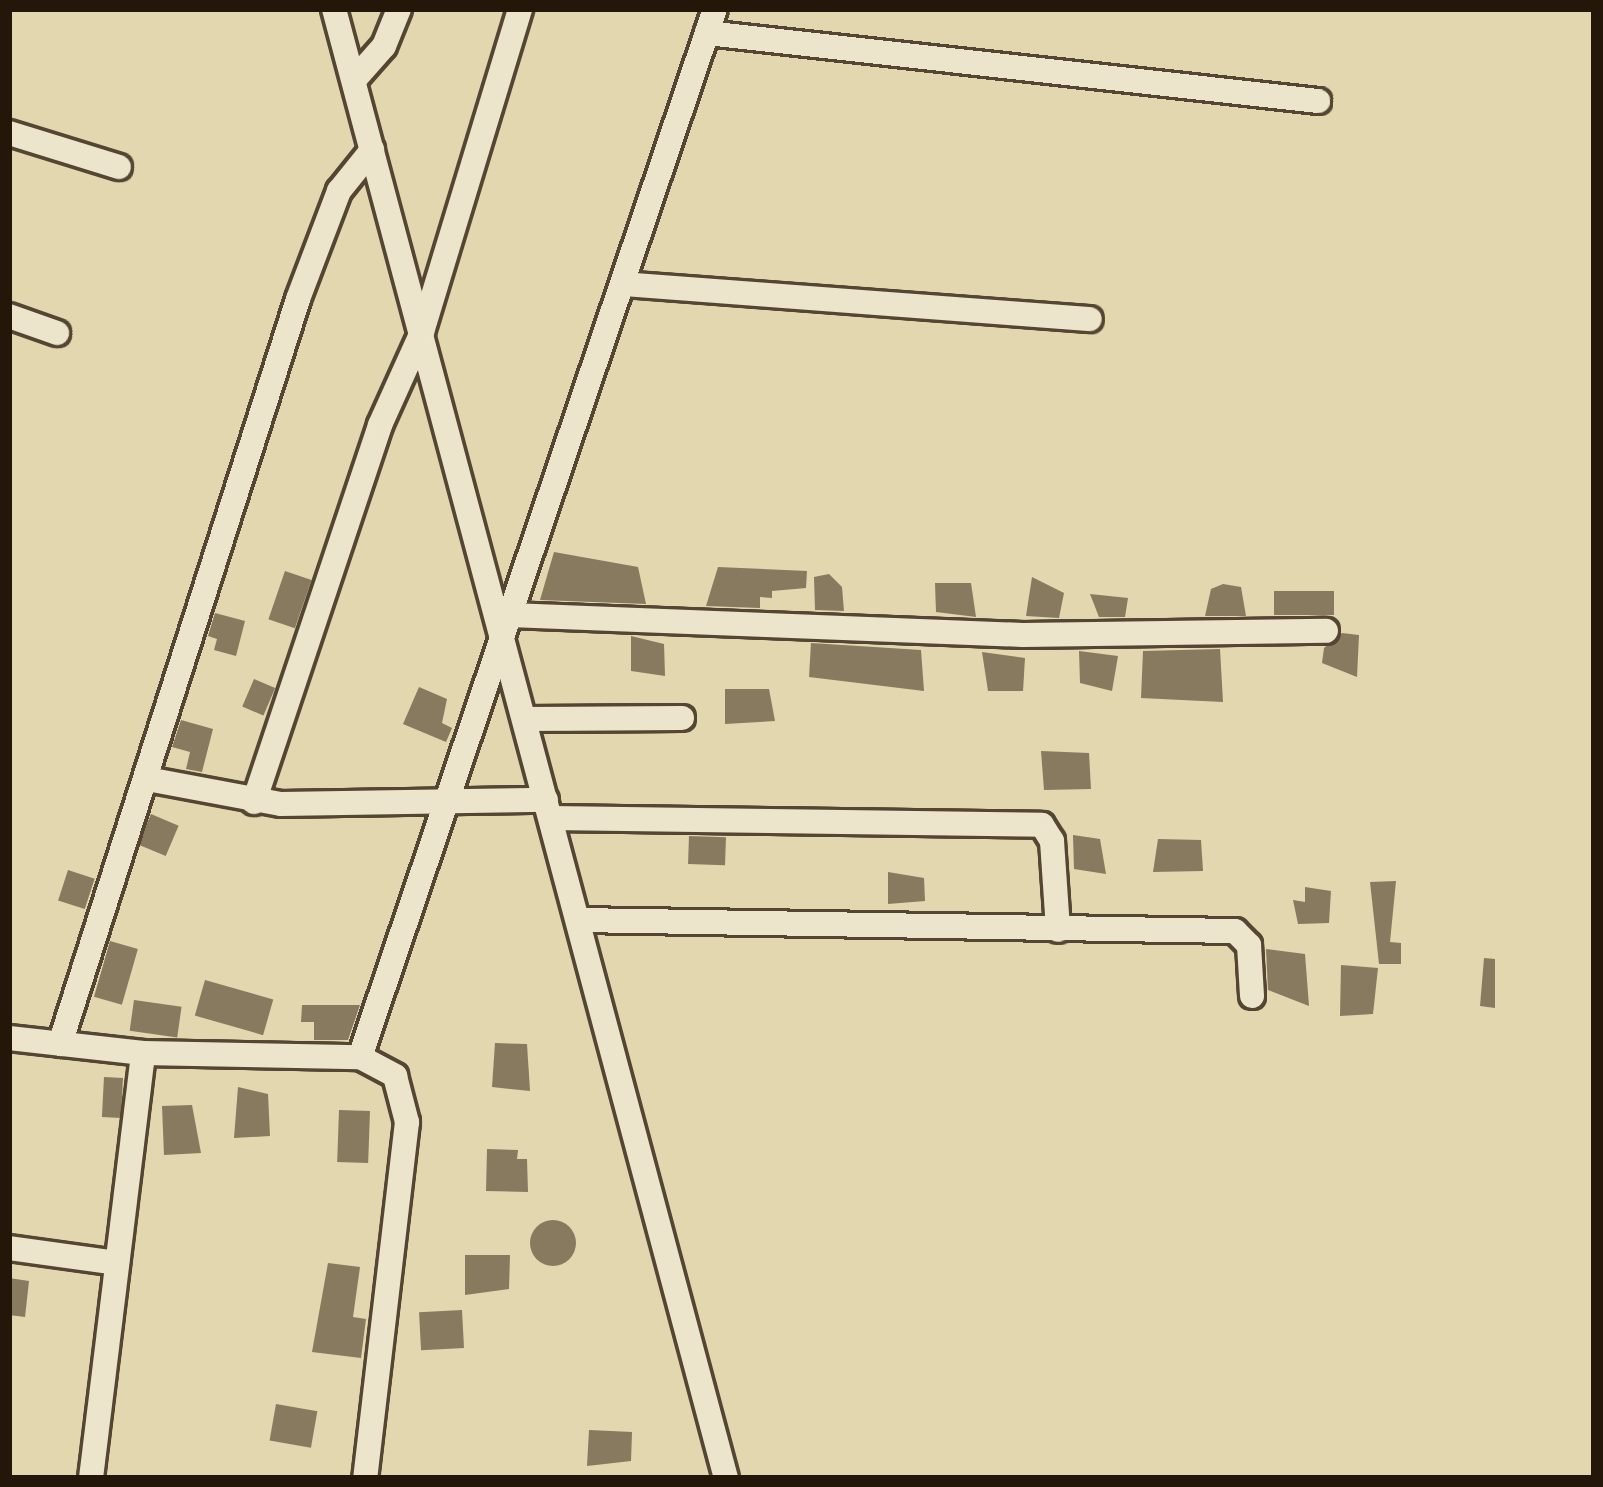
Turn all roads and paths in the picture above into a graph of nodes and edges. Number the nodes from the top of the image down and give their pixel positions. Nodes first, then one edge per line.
1 (399, 9) edge
2 (520, 9) edge
3 (328, 11) edge
4 (711, 21) edge
5 (353, 80) junction
6 (1318, 101) dead end
7 (9, 133) edge
8 (372, 150) junction
9 (119, 167) dead end
10 (623, 284) junction
11 (9, 316) edge
12 (1090, 319) dead end
13 (422, 332) junction
14 (57, 333) dead end
15 (506, 625) junction
16 (1327, 631) dead end
17 (682, 718) dead end
18 (524, 719) junction
19 (147, 779) junction
20 (254, 802) junction
21 (442, 803) junction
22 (549, 809) junction
23 (578, 920) junction
24 (1058, 931) junction
25 (1252, 996) dead end
26 (9, 1038) edge
27 (60, 1044) junction
28 (143, 1053) junction
29 (360, 1057) junction
30 (9, 1249) edge
31 (117, 1263) junction
32 (91, 1478) edge
33 (364, 1478) edge
34 (725, 1478) edge

1 - 5 street
2 - 13 street
3 - 5 street
4 - 6 street
4 - 10 street
5 - 8 street
7 - 9 street
8 - 13 street
8 - 19 street
10 - 12 street
10 - 15 street
11 - 14 street
13 - 15 street
13 - 20 street
15 - 16 street
15 - 18 street
15 - 21 street
17 - 18 street
18 - 22 street
19 - 20 street
19 - 27 street
20 - 21 street
21 - 22 street
21 - 29 street
22 - 23 street
22 - 24 street
23 - 24 street
23 - 34 street
24 - 25 street
26 - 27 street
27 - 28 street
28 - 29 street
28 - 31 street
29 - 33 street
30 - 31 street
31 - 32 street

